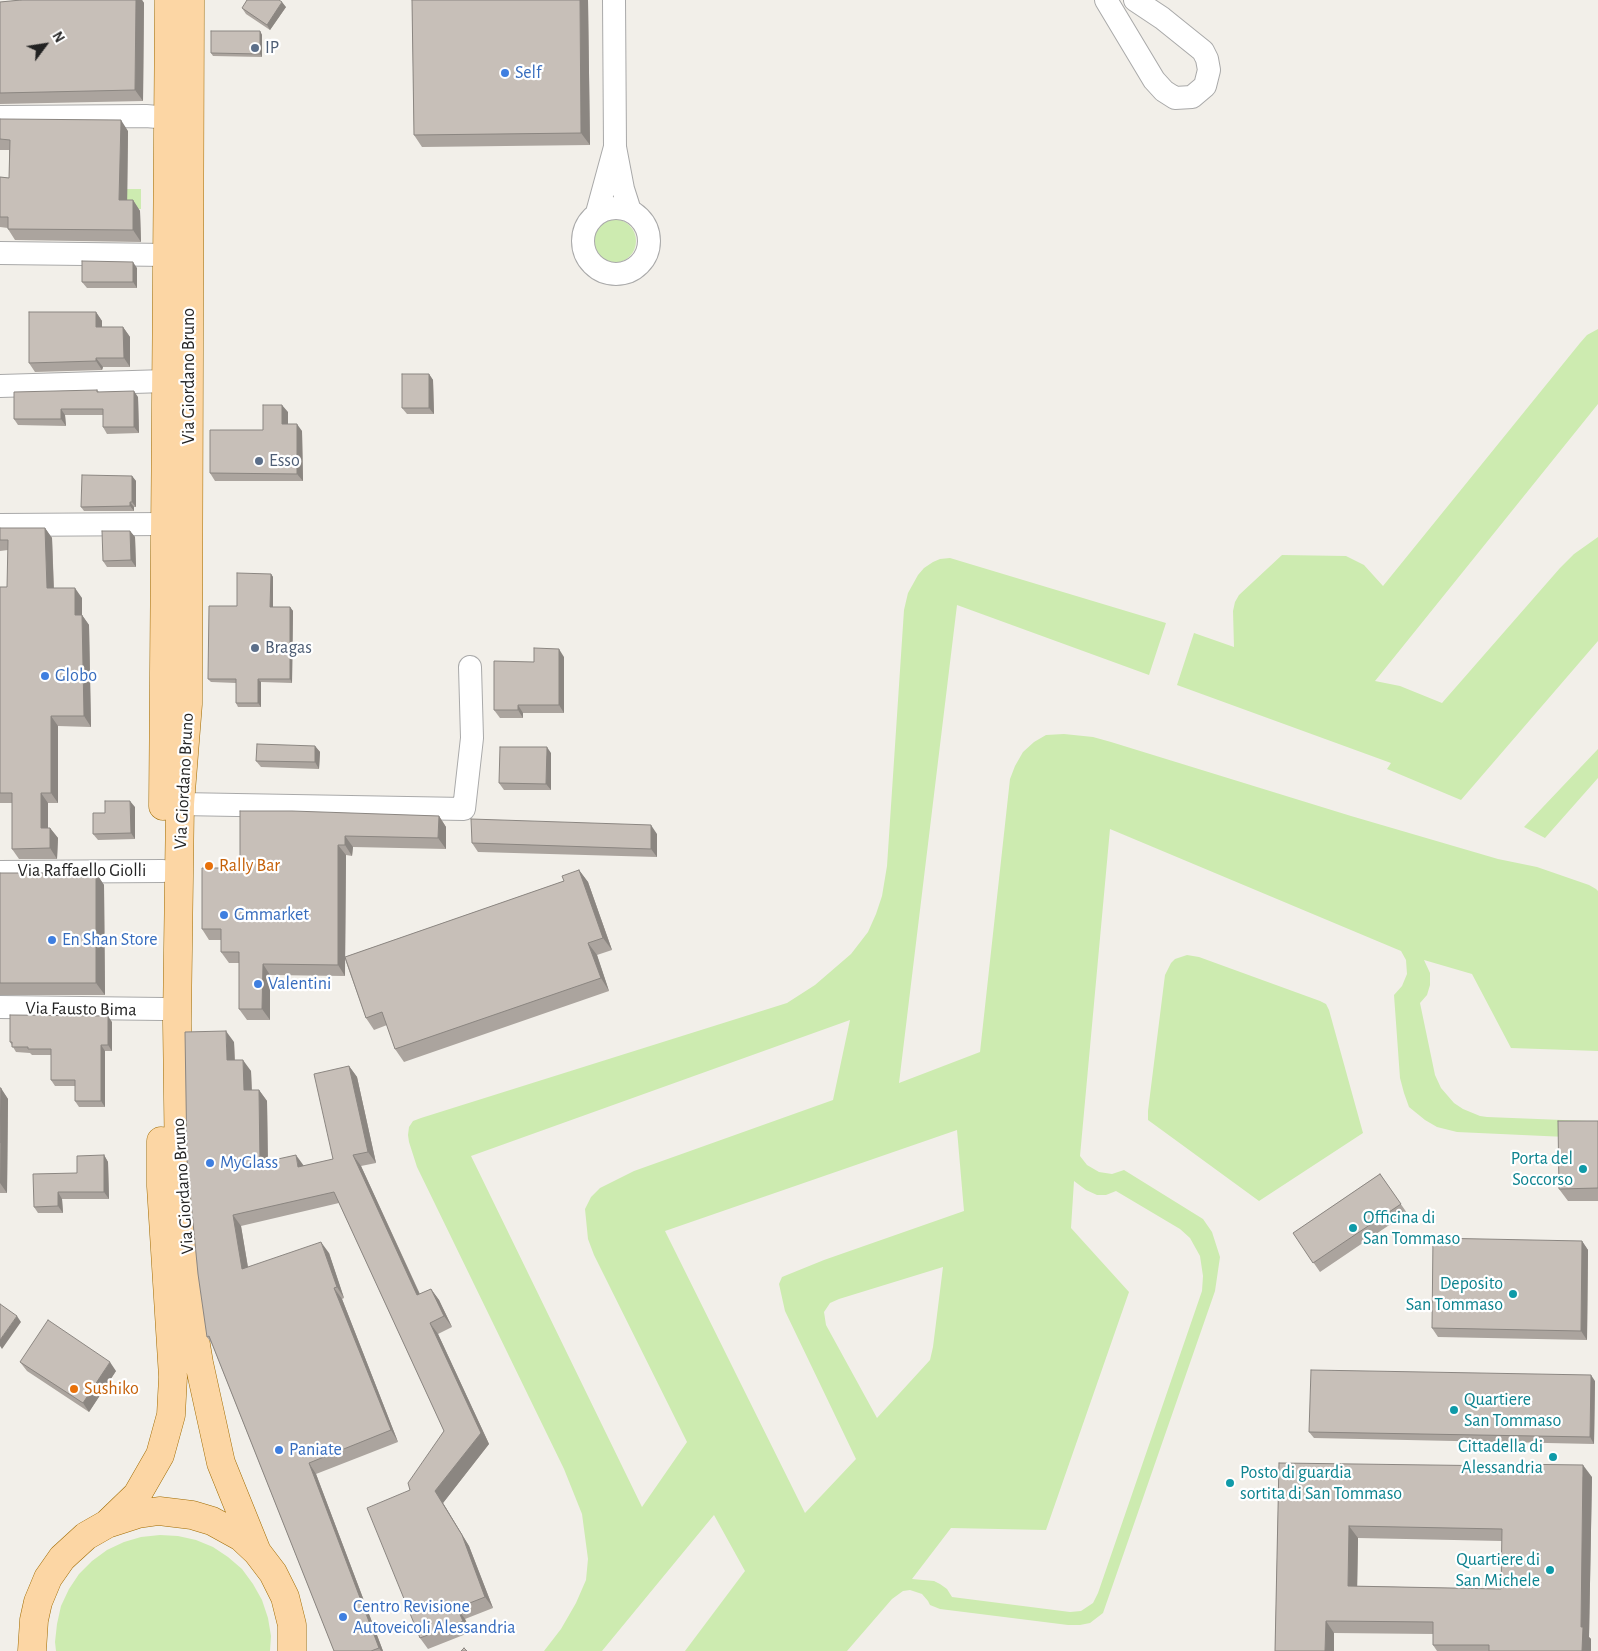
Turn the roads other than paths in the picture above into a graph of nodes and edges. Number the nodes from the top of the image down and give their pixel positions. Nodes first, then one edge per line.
1 (169, 0) edge
2 (190, 0) edge
3 (614, 0) edge
4 (1106, 0) edge
5 (1135, 0) edge
6 (0, 117) edge
7 (169, 118) junction
8 (615, 146) junction
9 (630, 211) junction
10 (597, 213) junction
11 (0, 253) edge
12 (168, 255) junction
13 (166, 381) junction
14 (0, 386) edge
15 (165, 524) junction
16 (0, 525) edge
17 (470, 667) dead end
18 (180, 804) junction
19 (163, 871) junction
20 (0, 872) edge
21 (0, 1008) edge
22 (163, 1009) junction
23 (107, 1524) junction
24 (257, 1552) junction
25 (290, 1614) junction
26 (31, 1650) edge
27 (292, 1651) edge
28 (303, 1651) edge

1 - 7 main road, Via Giordano Bruno
2 - 18 main road, Via Giordano Bruno
3 - 8 street
4 - 5 street
6 - 7 street
7 - 12 main road, Via Giordano Bruno
8 - 9 street
8 - 10 street
9 - 10 street
9 - 10 street
11 - 12 street
12 - 13 main road, Via Giordano Bruno
13 - 14 street
13 - 15 main road, Via Giordano Bruno
15 - 16 street
15 - 19 main road, Via Giordano Bruno
17 - 18 street
18 - 24 main road, Via Giordano Bruno
19 - 20 street, Via Raffaello Giolli
19 - 22 main road, Via Giordano Bruno
21 - 22 street, Via Fausto Bima
22 - 23 main road, Via Giordano Bruno
23 - 24 main road
23 - 26 main road
24 - 25 main road
25 - 27 main road
25 - 28 main road

